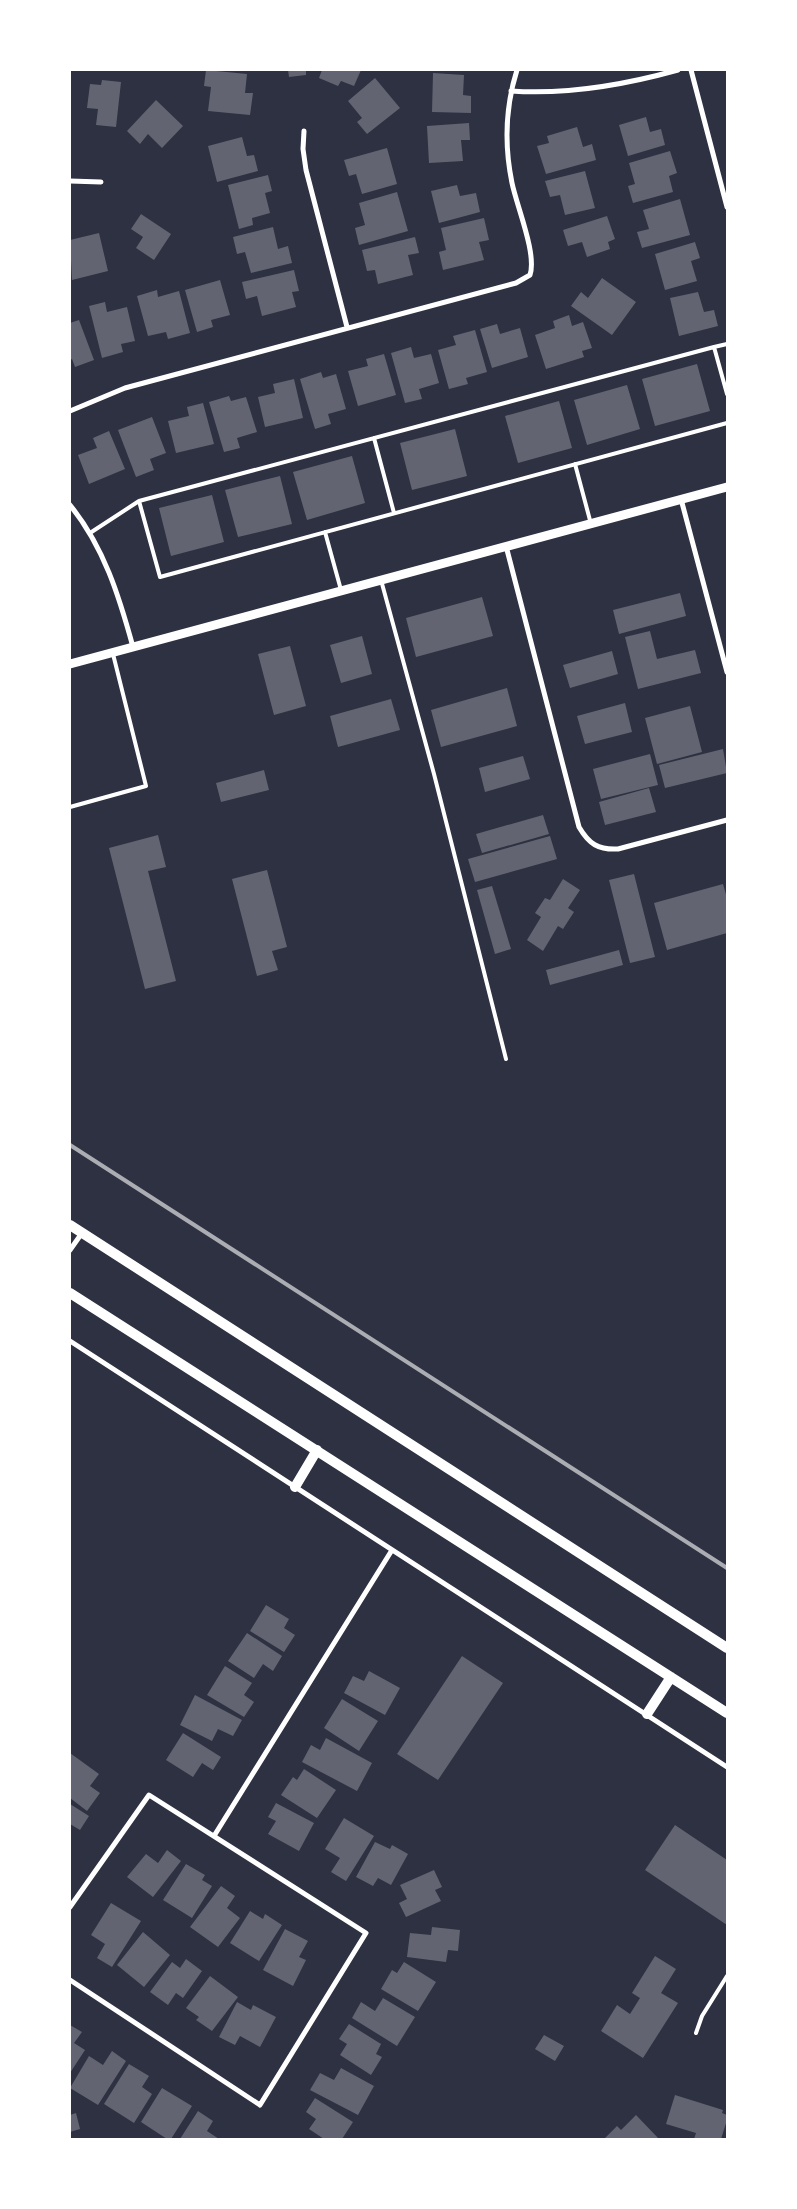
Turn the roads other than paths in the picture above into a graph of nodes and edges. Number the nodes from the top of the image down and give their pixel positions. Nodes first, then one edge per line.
1 (517, 70) edge
2 (678, 70) edge
3 (691, 70) edge
4 (511, 91) junction
5 (304, 131) dead end
6 (70, 182) edge
7 (101, 182) dead end
8 (727, 207) edge
9 (347, 327) junction
10 (727, 344) edge
11 (714, 347) junction
12 (727, 394) edge
13 (70, 411) edge
14 (727, 423) edge
15 (374, 438) junction
16 (575, 464) junction
17 (727, 487) edge
18 (681, 499) junction
19 (139, 501) junction
20 (70, 505) edge
21 (394, 513) junction
22 (591, 524) junction
23 (325, 532) junction
24 (90, 533) junction
25 (506, 546) junction
26 (381, 580) junction
27 (341, 591) junction
28 (133, 647) junction
29 (113, 652) junction
30 (70, 664) edge
31 (727, 672) edge
32 (70, 807) edge
33 (727, 820) edge
34 (506, 1059) dead end
35 (70, 1225) edge
36 (82, 1233) junction
37 (70, 1250) edge
38 (70, 1293) edge
39 (70, 1341) edge
40 (317, 1450) junction
41 (295, 1487) junction
42 (392, 1550) junction
43 (727, 1648) edge
44 (671, 1677) junction
45 (727, 1713) edge
46 (646, 1714) junction
47 (727, 1767) edge
48 (214, 1836) junction
49 (70, 1907) edge
50 (727, 1976) edge
51 (70, 1980) edge
52 (696, 2033) dead end

1 - 4 street
2 - 4 street
3 - 8 street
4 - 9 street
5 - 9 street
6 - 7 street
9 - 13 street
10 - 11 lane
11 - 12 lane
11 - 15 lane
14 - 16 lane
15 - 19 lane
15 - 21 lane
16 - 21 lane
16 - 22 lane
17 - 18 street
18 - 22 street
18 - 31 street
19 - 23 lane
19 - 24 lane
20 - 24 street
21 - 23 lane
22 - 25 street
23 - 27 lane
24 - 28 street
25 - 26 street
25 - 33 street
26 - 27 street
26 - 34 lane
27 - 28 street
28 - 29 street
29 - 30 street
29 - 32 lane
35 - 36 main road
36 - 37 street
36 - 43 main road
38 - 40 main road
39 - 41 street
40 - 41 main road
40 - 44 main road
41 - 42 street
42 - 46 street
42 - 48 street
44 - 45 main road
44 - 46 main road
46 - 47 street
48 - 49 street
48 - 51 street
50 - 52 lane

